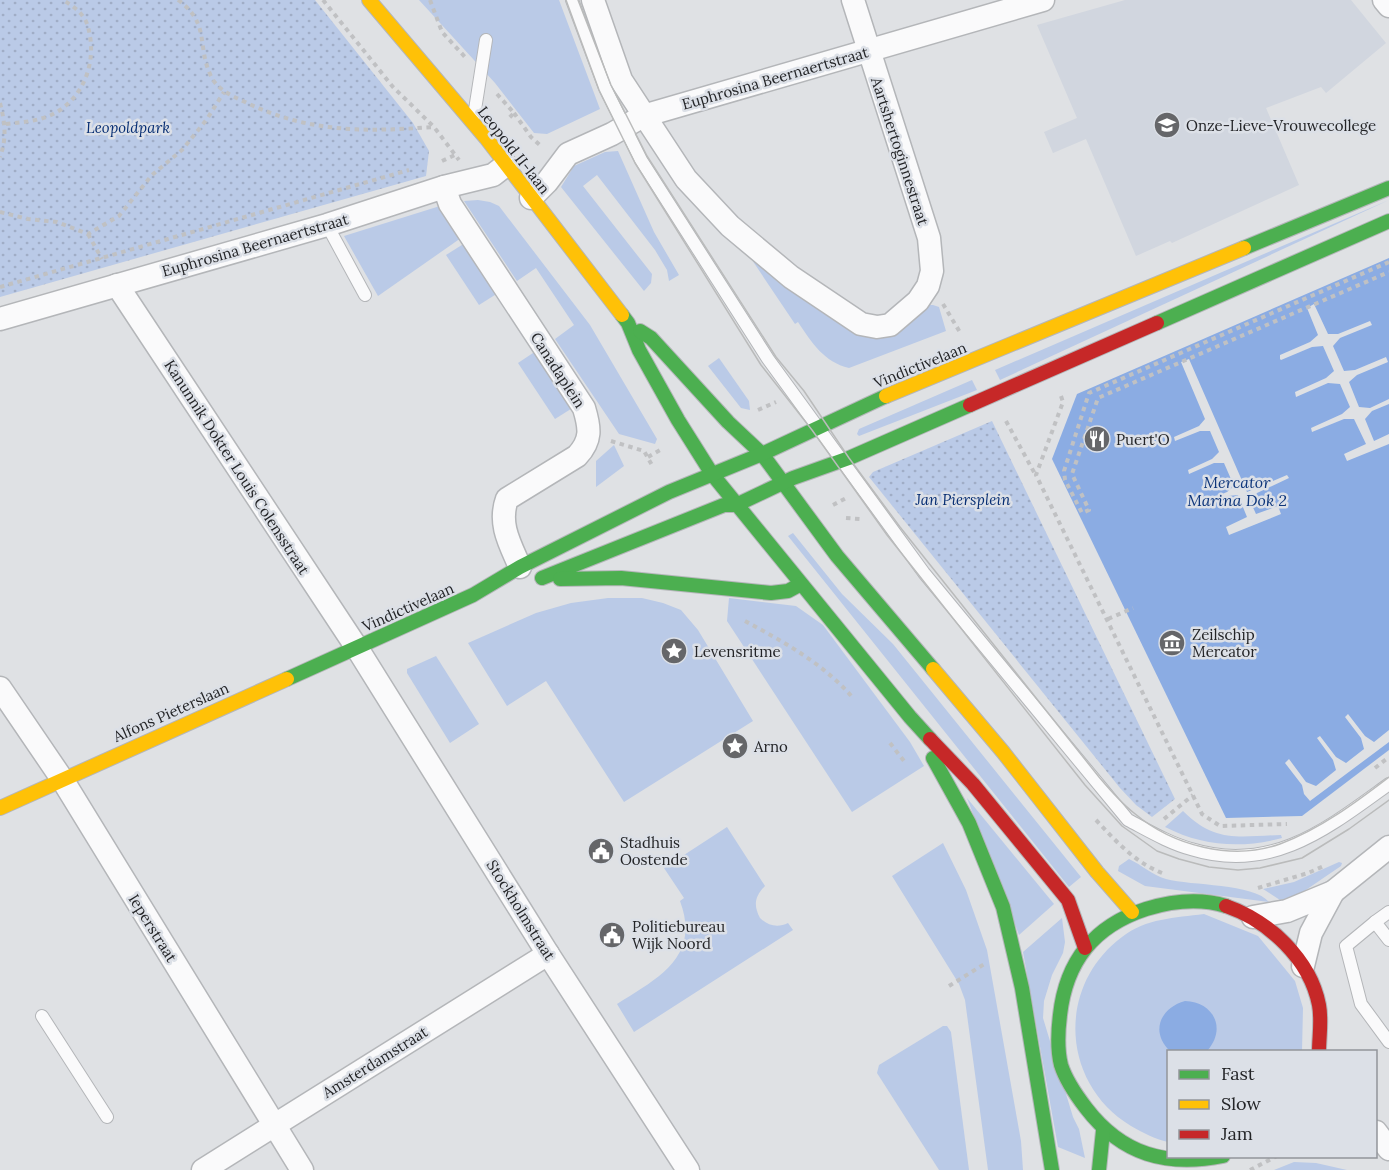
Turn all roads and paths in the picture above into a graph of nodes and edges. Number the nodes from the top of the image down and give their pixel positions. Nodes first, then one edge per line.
1 (63, 0) edge
2 (178, 0) edge
3 (322, 0) edge
4 (369, 0) edge
5 (572, 0) edge
6 (593, 0) edge
7 (853, 0) edge
8 (1043, 0) edge
9 (1384, 0) edge
10 (1389, 6) edge
11 (486, 40) dead end
12 (868, 51) junction
13 (224, 92) junction
14 (0, 103) edge
15 (514, 113) dead end
16 (643, 116) junction
17 (473, 123) junction
18 (6, 124) junction
19 (434, 127) junction
20 (624, 127) junction
21 (486, 138) junction
22 (550, 142) dead end
23 (541, 146) junction
24 (534, 149) dead end
25 (456, 155) junction
26 (0, 157) edge
27 (439, 162) dead end
28 (506, 165) junction
29 (417, 168) dead end
30 (470, 180) junction
31 (444, 187) junction
32 (1389, 188) edge
33 (531, 198) junction
34 (0, 212) edge
35 (1389, 221) edge
36 (327, 225) junction
37 (88, 234) junction
38 (102, 258) junction
39 (1389, 262) edge
40 (1389, 272) edge
41 (117, 285) junction
42 (0, 288) edge
43 (365, 295) dead end
44 (0, 320) edge
45 (628, 323) junction
46 (1058, 389) dead end
47 (1001, 411) dead end
48 (818, 427) junction
49 (590, 435) junction
50 (644, 451) dead end
51 (762, 454) junction
52 (842, 461) junction
53 (712, 474) junction
54 (1036, 475) junction
55 (783, 484) junction
56 (736, 505) junction
57 (527, 578) junction
58 (801, 584) junction
59 (1133, 608) dead end
60 (736, 616) dead end
61 (1107, 620) junction
62 (357, 648) junction
63 (0, 688) edge
64 (860, 706) dead end
65 (910, 717) junction
66 (889, 741) dead end
67 (908, 767) dead end
68 (62, 779) junction
69 (1389, 784) edge
70 (0, 808) edge
71 (1298, 824) dead end
72 (1389, 847) edge
73 (1327, 865) dead end
74 (1257, 888) dead end
75 (1333, 892) junction
76 (1132, 912) junction
77 (1389, 912) edge
78 (1253, 917) junction
79 (1375, 922) junction
80 (1389, 940) edge
81 (1085, 948) junction
82 (548, 954) junction
83 (989, 961) dead end
84 (1304, 966) junction
85 (949, 986) dead end
86 (42, 1016) dead end
87 (1389, 1042) edge
88 (1319, 1050) edge
89 (107, 1117) dead end
90 (274, 1126) junction
91 (1103, 1131) junction
92 (1214, 1158) edge
93 (1273, 1158) edge
94 (1184, 1165) edge
95 (203, 1170) edge
96 (302, 1170) edge
97 (688, 1170) edge
98 (1052, 1170) edge
99 (1099, 1170) edge
100 (1250, 1170) edge

1 - 18 path
2 - 13 path
3 - 19 path
4 - 17 street, Leopold II-laan
5 - 20 lane
6 - 16 street
7 - 12 street, Aartshertoginnestraat
8 - 12 street, Euphrosina Beernaertstraat
9 - 10 street
11 - 17 lane
12 - 16 street, Euphrosina Beernaertstraat
12 - 16 street, Aartshertoginnestraat
13 - 19 path
13 - 37 path
14 - 18 path
15 - 23 path
16 - 20 street, Euphrosina Beernaertstraat
17 - 21 street, Leopold II-laan
18 - 26 path
19 - 25 path
20 - 33 street, Euphrosina Beernaertstraat
20 - 48 lane
21 - 25 path
21 - 28 street, Leopold II-laan
22 - 23 path
23 - 24 path
25 - 27 path
25 - 30 path
28 - 30 street, Euphrosina Beernaertstraat
28 - 33 street, Leopold II-laan
29 - 38 path
30 - 31 street, Euphrosina Beernaertstraat
31 - 36 street, Euphrosina Beernaertstraat
31 - 49 street, Canadaplein
32 - 48 street, Vindictivelaan
33 - 45 street, Leopold II-laan
34 - 37 path
35 - 52 street, Vindictivelaan
36 - 41 street, Euphrosina Beernaertstraat
36 - 43 lane
37 - 38 path
38 - 41 path
38 - 42 path
39 - 40 path
41 - 44 street, Euphrosina Beernaertstraat
41 - 62 street, Kanunnik Dokter Louis Colensstraat
45 - 51 street, Leopold II-laan
45 - 53 street, Leopold II-laan
46 - 54 path
47 - 54 path
48 - 51 street, Vindictivelaan
48 - 52 lane
49 - 50 path
49 - 57 street
51 - 53 street, Vindictivelaan
51 - 55 street, Leopold II-laan
52 - 55 street, Vindictivelaan
52 - 69 lane
53 - 56 street, Leopold II-laan
53 - 57 street, Vindictivelaan
54 - 61 path
55 - 56 street, Vindictivelaan
55 - 76 street
56 - 57 street, Vindictivelaan
56 - 58 street
57 - 58 street
57 - 62 street, Vindictivelaan
58 - 65 street
59 - 61 path
60 - 64 path
61 - 71 path
62 - 68 street, Alfons Pieterslaan
62 - 82 street, Stockholmstraat
63 - 68 street, Ieperstraat
65 - 81 street
65 - 98 street
66 - 67 path
68 - 70 street, Alfons Pieterslaan
68 - 90 street, Ieperstraat
72 - 75 street
73 - 74 path
75 - 78 street
75 - 84 street
76 - 78 street
76 - 81 street
77 - 79 lane
78 - 84 street
79 - 80 lane
79 - 87 lane
81 - 91 street
82 - 90 street, Amsterdamstraat
82 - 97 street, Stockholmstraat
83 - 85 path
84 - 88 street
86 - 89 lane
90 - 95 street, Amsterdamstraat
90 - 96 street, Ieperstraat
91 - 94 street
91 - 99 street
92 - 94 street
93 - 100 path

